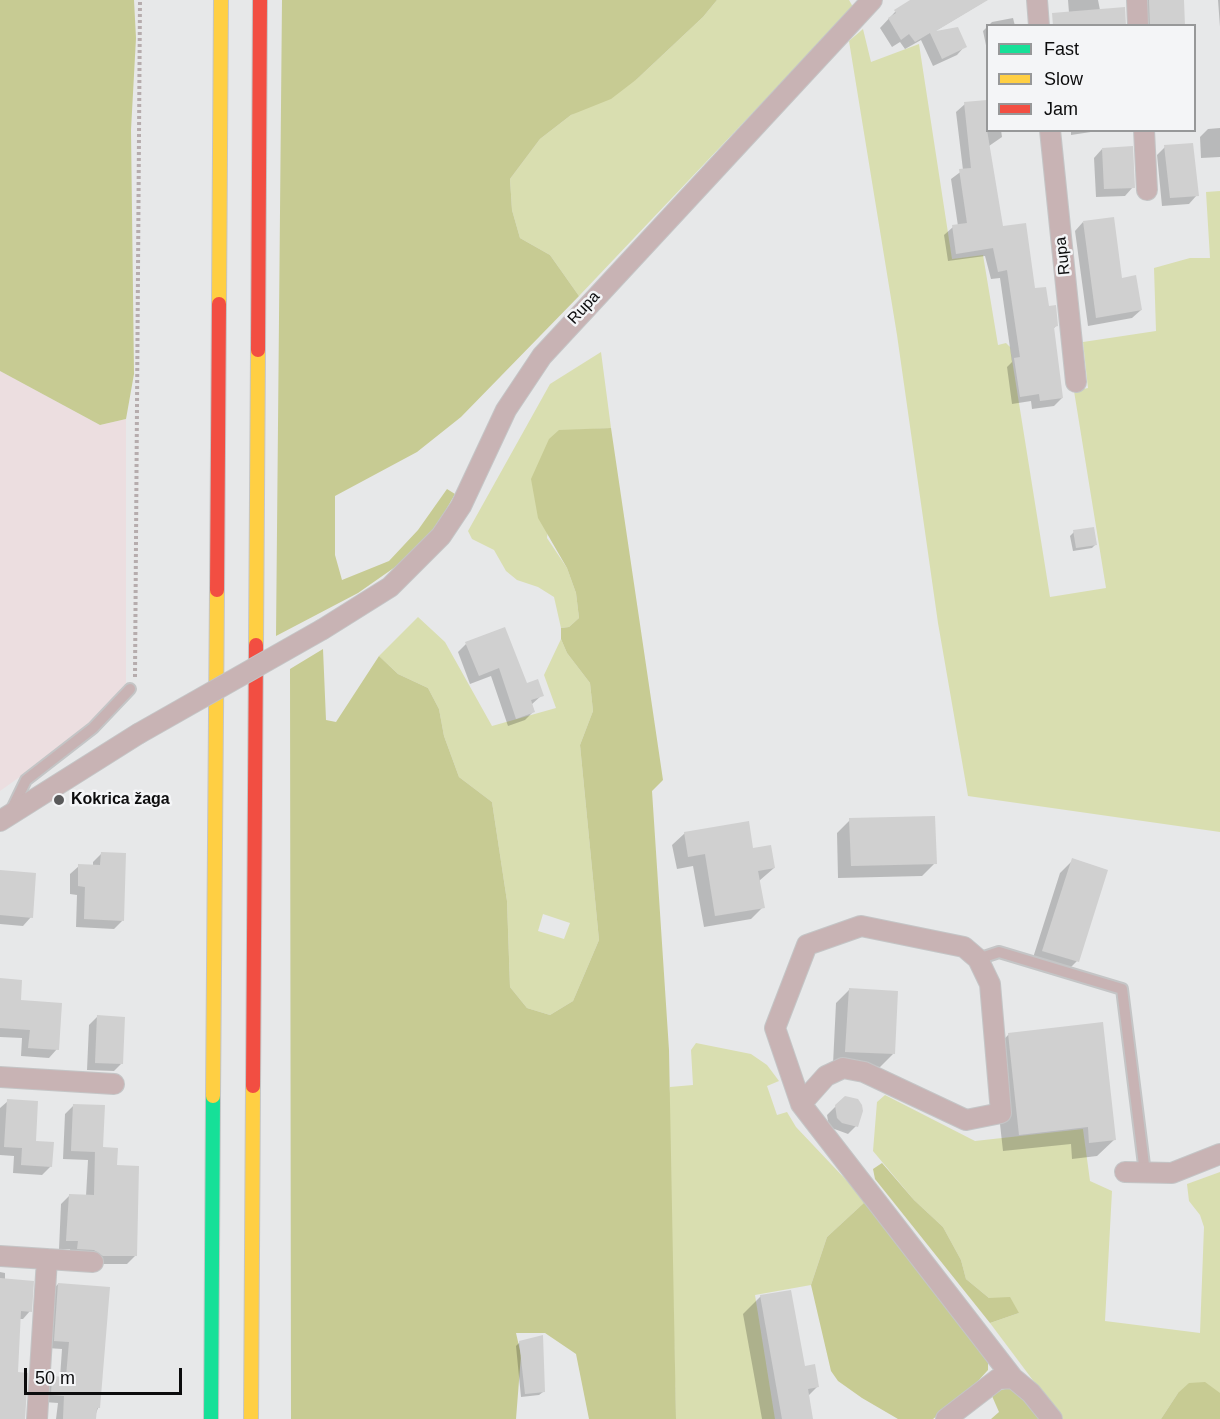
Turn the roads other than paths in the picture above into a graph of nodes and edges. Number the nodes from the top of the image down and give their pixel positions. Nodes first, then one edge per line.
1 (221, 0) edge
2 (260, 0) edge
3 (872, 0) edge
4 (1037, 0) edge
5 (1137, 0) edge
6 (1039, 24) edge
7 (1138, 24) edge
8 (1050, 132) edge
9 (1144, 132) edge
10 (1147, 190) dead end
11 (1076, 382) dead end
12 (130, 689) road end
13 (4, 818) edge
14 (978, 959) junction
15 (0, 1077) edge
16 (114, 1084) dead end
17 (801, 1104) junction
18 (1220, 1154) edge
19 (1135, 1172) joint
20 (0, 1256) edge
21 (47, 1259) junction
22 (93, 1262) dead end
23 (1013, 1378) junction
24 (37, 1419) edge
25 (211, 1419) edge
26 (251, 1419) edge
27 (946, 1419) edge
28 (1052, 1419) edge

1 - 25 highway
2 - 26 highway
3 - 13 street, Rupa, bridge
4 - 6 street
5 - 7 street
8 - 11 street, Rupa
9 - 10 street
12 - 13 lane
14 - 17 street
14 - 17 street
14 - 19 lane
15 - 16 street
17 - 23 street
18 - 19 street
20 - 21 street
21 - 22 street
21 - 24 street
23 - 27 street
23 - 28 street

